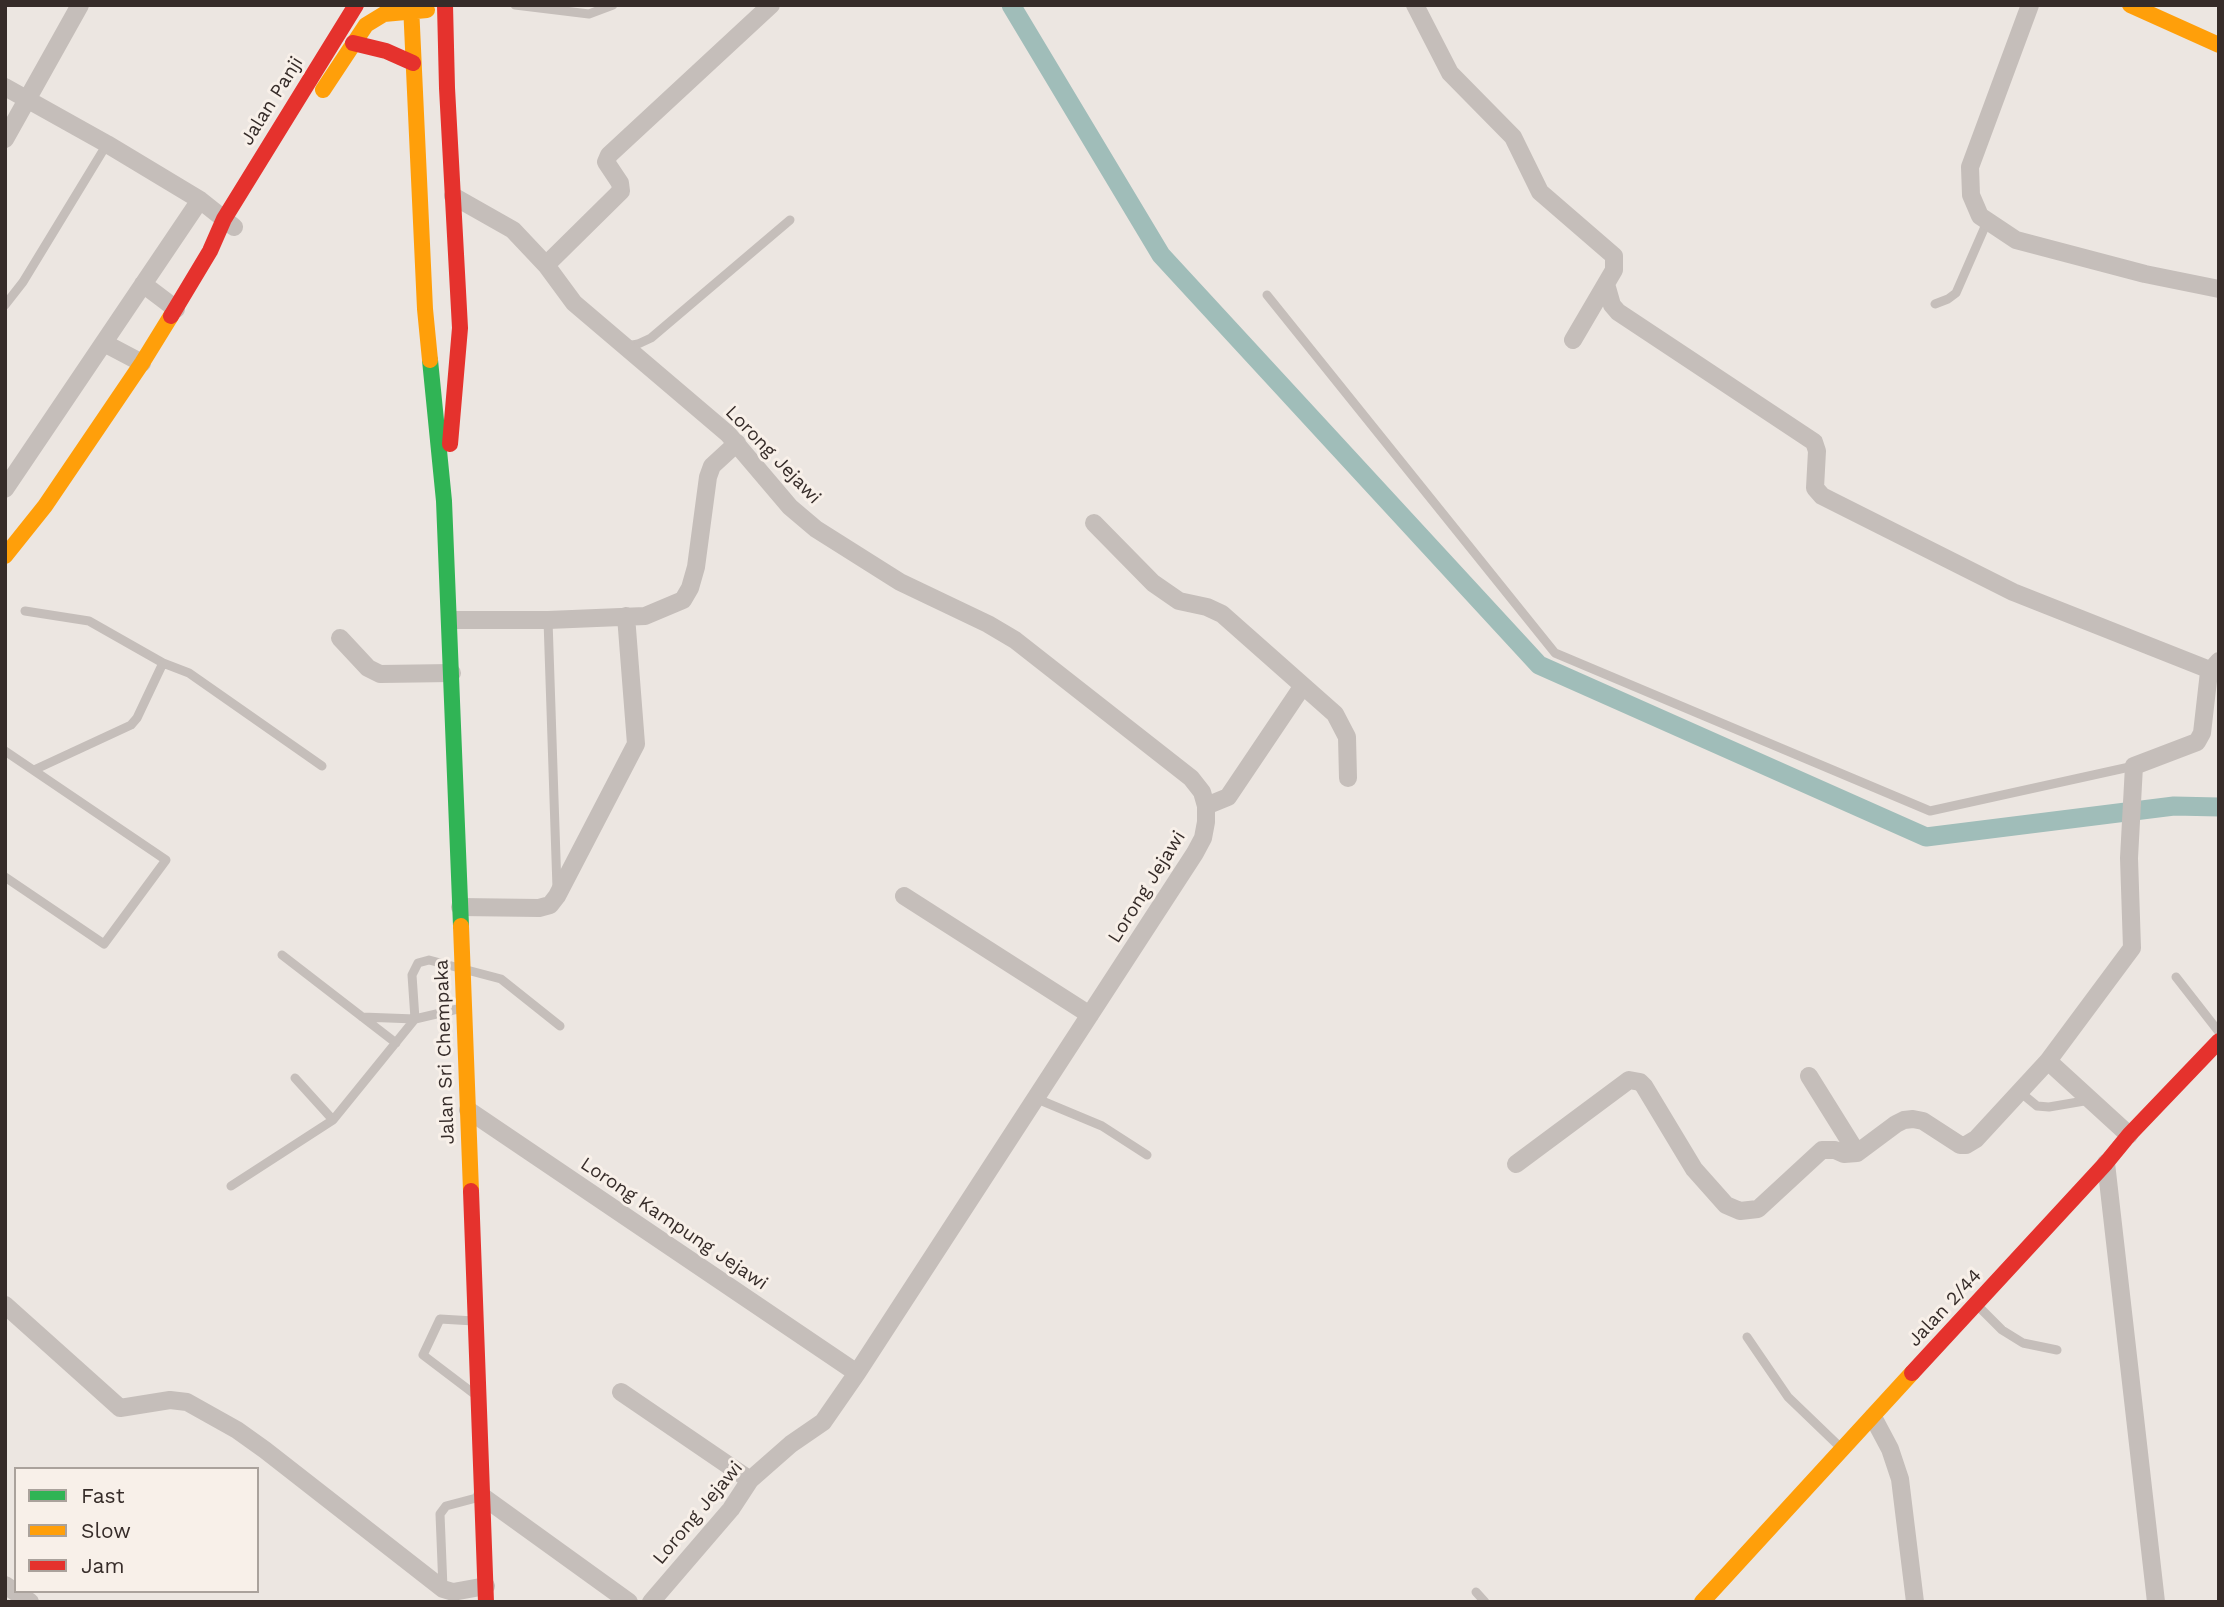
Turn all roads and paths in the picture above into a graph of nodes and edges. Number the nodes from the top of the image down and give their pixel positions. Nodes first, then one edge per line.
1 (80, 5) edge
2 (355, 5) edge
3 (515, 5) edge
4 (613, 5) edge
5 (771, 5) edge
6 (1415, 5) edge
7 (2030, 5) edge
8 (2130, 5) edge
9 (445, 7) edge
10 (411, 8) edge
11 (353, 43) junction
12 (2219, 45) edge
13 (413, 63) junction
14 (5, 88) edge
15 (27, 100) junction
16 (5, 139) edge
17 (107, 144) junction
18 (453, 196) junction
19 (200, 200) junction
20 (790, 220) dead end
21 (1987, 222) junction
22 (229, 223) junction
23 (547, 265) junction
24 (143, 284) junction
25 (1606, 284) junction
26 (2219, 289) edge
27 (1267, 295) dead end
28 (1935, 304) dead end
29 (5, 305) edge
30 (176, 309) junction
31 (1573, 340) dead end
32 (104, 343) junction
33 (625, 347) junction
34 (142, 363) junction
35 (737, 443) junction
36 (5, 489) edge
37 (444, 501) junction
38 (1094, 523) dead end
39 (13, 532) edge
40 (5, 556) edge
41 (25, 611) dead end
42 (626, 616) junction
43 (450, 620) junction
44 (548, 620) junction
45 (340, 638) dead end
46 (163, 663) junction
47 (2214, 665) edge
48 (452, 673) junction
49 (1302, 687) junction
50 (5, 751) edge
51 (323, 766) dead end
52 (2134, 766) junction
53 (34, 770) junction
54 (1348, 778) dead end
55 (1206, 806) junction
56 (5, 877) edge
57 (557, 896) junction
58 (904, 896) dead end
59 (460, 907) junction
60 (282, 955) dead end
61 (462, 970) junction
62 (2176, 976) dead end
63 (464, 1008) junction
64 (1090, 1015) junction
65 (362, 1017) junction
66 (415, 1019) junction
67 (560, 1026) dead end
68 (2219, 1032) edge
69 (2219, 1041) edge
70 (396, 1043) junction
71 (2048, 1061) junction
72 (1809, 1076) dead end
73 (295, 1078) dead end
74 (2020, 1092) junction
75 (1035, 1098) junction
76 (2090, 1100) junction
77 (468, 1110) junction
78 (333, 1120) junction
79 (2129, 1135) junction
80 (1857, 1153) junction
81 (1147, 1156) dead end
82 (2106, 1163) junction
83 (1516, 1164) dead end
84 (231, 1186) dead end
85 (5, 1305) edge
86 (1976, 1305) junction
87 (476, 1321) junction
88 (1747, 1337) dead end
89 (2057, 1350) dead end
90 (858, 1373) junction
91 (621, 1392) dead end
92 (479, 1397) junction
93 (1873, 1417) junction
94 (1843, 1450) junction
95 (750, 1480) junction
96 (482, 1496) junction
97 (443, 1589) junction
98 (1476, 1592) dead end
99 (486, 1594) edge
100 (629, 1602) edge
101 (651, 1602) edge
102 (1485, 1602) edge
103 (1702, 1602) edge
104 (1915, 1602) edge
105 (2156, 1602) edge

1 - 15 street
2 - 22 main road, Jalan Panji
3 - 4 lane
5 - 23 street
6 - 25 street
7 - 21 street
8 - 12 main road
9 - 10 main road
9 - 18 main road
10 - 11 main road
10 - 13 main road
11 - 13 main road
11 - 22 main road
13 - 37 main road
14 - 15 street
15 - 16 street
15 - 17 street
17 - 19 street
17 - 29 lane
18 - 23 street, Lorong Jejawi
18 - 37 main road
19 - 22 street
19 - 24 street
20 - 33 lane
21 - 26 street
21 - 28 lane
22 - 30 main road
23 - 33 street, Lorong Jejawi
24 - 30 street
24 - 32 street
25 - 31 street
25 - 47 street
27 - 52 lane
30 - 34 main road
32 - 34 street
32 - 36 street
33 - 35 street, Lorong Jejawi
34 - 39 main road
35 - 42 street
35 - 55 street, Lorong Jejawi
37 - 43 main road, Jalan Sri Chempaka
38 - 49 street
39 - 40 main road
41 - 46 lane
42 - 44 street
42 - 57 street
43 - 44 street
43 - 48 main road, Jalan Sri Chempaka
44 - 57 lane
45 - 48 street
46 - 51 lane
46 - 53 lane
47 - 52 street
48 - 59 main road, Jalan Sri Chempaka
49 - 54 street
49 - 55 street
50 - 53 lane
52 - 71 street
53 - 56 lane
55 - 64 street, Lorong Jejawi
57 - 59 street
58 - 64 street
59 - 61 main road, Jalan Sri Chempaka
60 - 65 lane
61 - 63 main road, Jalan Sri Chempaka
61 - 66 lane
61 - 67 lane
62 - 68 lane
63 - 66 lane
63 - 77 main road, Jalan Sri Chempaka
64 - 75 street, Lorong Jejawi
65 - 66 lane
65 - 70 lane
66 - 70 lane
69 - 79 main road, Jalan 2/44
70 - 78 lane
71 - 74 street
71 - 76 street
72 - 80 street
73 - 78 lane
74 - 76 lane
74 - 80 street
75 - 81 lane
75 - 90 street, Lorong Jejawi
76 - 79 street
77 - 87 main road, Jalan Sri Chempaka
77 - 90 street, Lorong Kampung Jejawi
78 - 84 lane
79 - 82 main road, Jalan 2/44
80 - 83 street
82 - 86 main road, Jalan 2/44
82 - 105 street
85 - 97 street
86 - 89 lane
86 - 93 main road, Jalan 2/44
87 - 92 main road, Jalan Sri Chempaka
87 - 92 lane
88 - 94 lane
90 - 95 street, Lorong Jejawi
91 - 95 street
92 - 96 main road, Jalan Sri Chempaka
93 - 94 main road, Jalan 2/44
93 - 104 street
94 - 103 main road, Jalan 2/44
95 - 101 street, Lorong Jejawi
96 - 97 lane
96 - 99 main road, Jalan Sri Chempaka
96 - 100 street
97 - 99 street
98 - 102 lane

